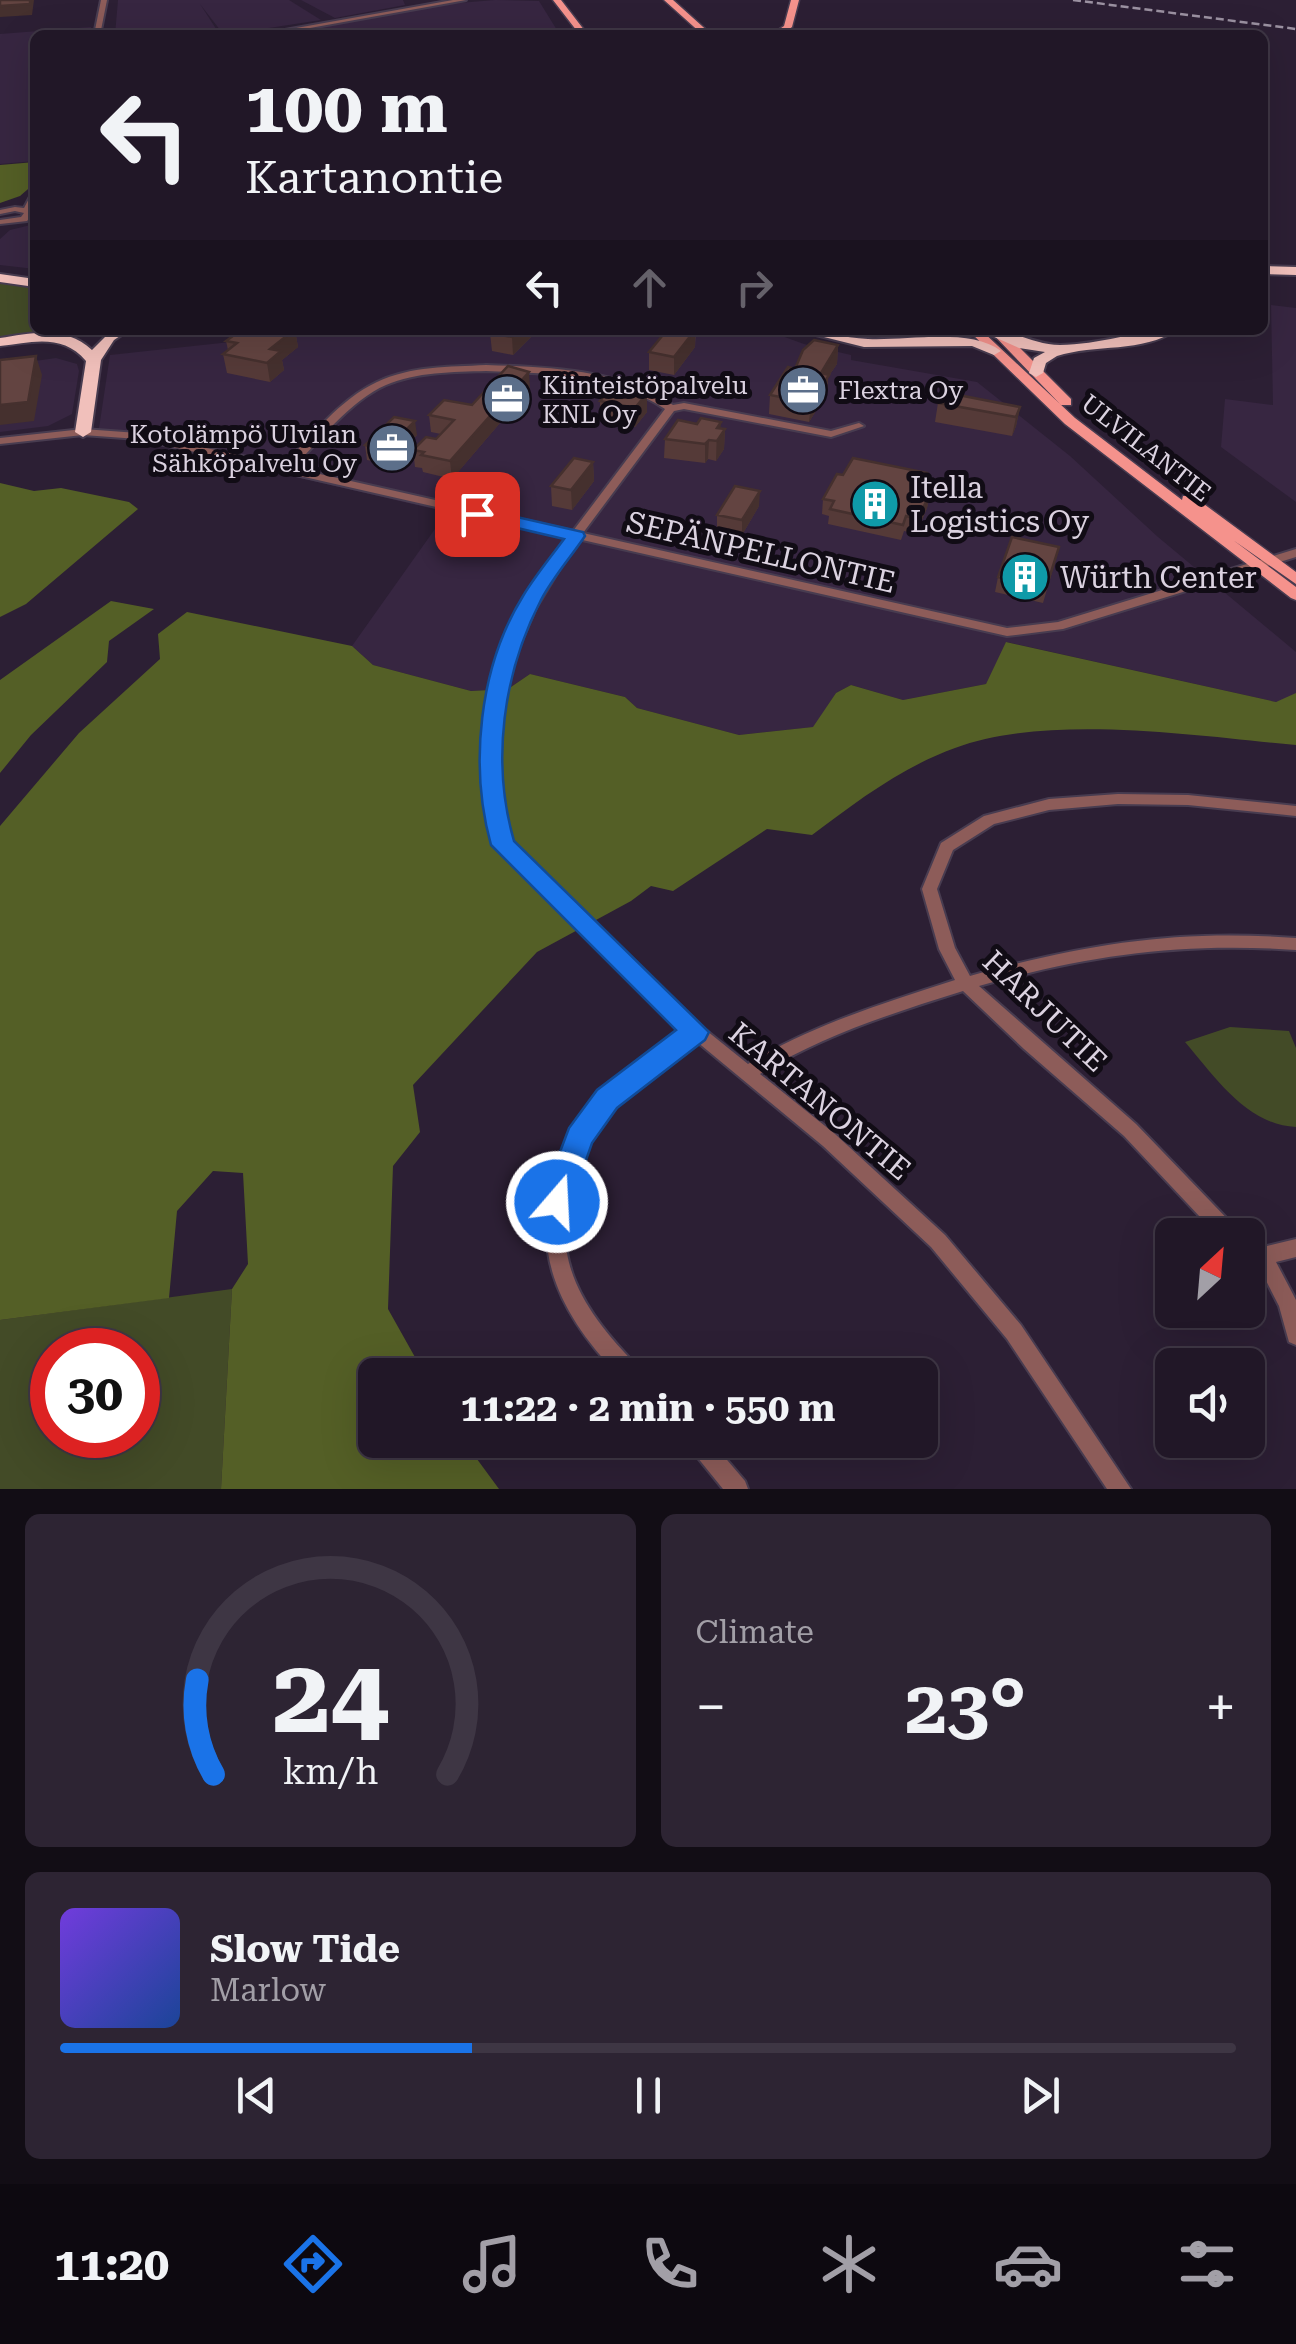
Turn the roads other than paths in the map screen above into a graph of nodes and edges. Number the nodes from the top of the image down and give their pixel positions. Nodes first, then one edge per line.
1 (104, 0) edge
2 (464, 0) edge
3 (557, 0) edge
4 (668, 0) edge
5 (795, 0) edge
6 (98, 30) edge
7 (289, 30) edge
8 (581, 30) edge
9 (697, 30) edge
10 (782, 30) edge
11 (30, 198) edge
12 (5, 211) edge
13 (30, 215) edge
14 (30, 216) edge
15 (6, 223) edge
16 (1268, 270) edge
17 (1296, 271) edge
18 (0, 278) edge
19 (30, 282) edge
20 (49, 335) edge
21 (63, 335) edge
22 (111, 335) edge
23 (826, 335) edge
24 (943, 335) edge
25 (979, 335) edge
26 (999, 335) edge
27 (1002, 335) edge
28 (1154, 335) edge
29 (924, 341) junction
30 (0, 342) edge
31 (1066, 350) junction
32 (994, 351) junction
33 (92, 359) junction
34 (1036, 372) junction
35 (671, 408) junction
36 (859, 426) dead end
37 (83, 432) junction
38 (0, 441) edge
39 (285, 470) junction
40 (576, 536) junction
41 (1296, 553) edge
42 (1272, 560) junction
43 (1255, 565) junction
44 (1296, 579) edge
45 (1296, 595) edge
46 (1296, 810) edge
47 (1296, 944) edge
48 (966, 983) junction
49 (696, 1032) junction
50 (746, 1074) junction
51 (1214, 1218) edge
52 (1296, 1248) edge
53 (1265, 1253) edge
54 (1265, 1269) edge
55 (1296, 1335) edge
56 (614, 1358) edge
57 (711, 1458) edge
58 (737, 1489) edge
59 (1120, 1489) edge

1 - 6 street
2 - 7 street
3 - 8 main road
4 - 9 main road
5 - 10 main road
11 - 12 street
12 - 13 street
14 - 15 street
16 - 17 highway
18 - 19 highway
20 - 30 highway
21 - 33 highway
22 - 33 highway
23 - 29 highway
24 - 29 highway
25 - 32 main road, ULVILANTIE
26 - 34 main road, ULVILANTIE
27 - 31 highway
28 - 31 highway
29 - 32 highway
31 - 34 highway
32 - 43 main road, ULVILANTIE
33 - 37 highway
34 - 42 main road, ULVILANTIE
35 - 36 street
35 - 39 street
35 - 40 street, KARTANONTIE
37 - 38 street, SEPÄNPELLONTIE
37 - 39 street, SEPÄNPELLONTIE
39 - 40 street, SEPÄNPELLONTIE
40 - 43 street, SEPÄNPELLONTIE
40 - 49 street, KARTANONTIE
41 - 42 street, SEPÄNPELLONTIE
42 - 43 street, SEPÄNPELLONTIE
42 - 44 main road, ULVILANTIE
43 - 45 main road, ULVILANTIE
46 - 48 street, HARJUTIE
47 - 48 street
48 - 50 street
48 - 51 street, HARJUTIE
49 - 50 street, KARTANONTIE
49 - 56 street
50 - 59 street, KARTANONTIE
52 - 53 street
54 - 55 street
57 - 58 street

